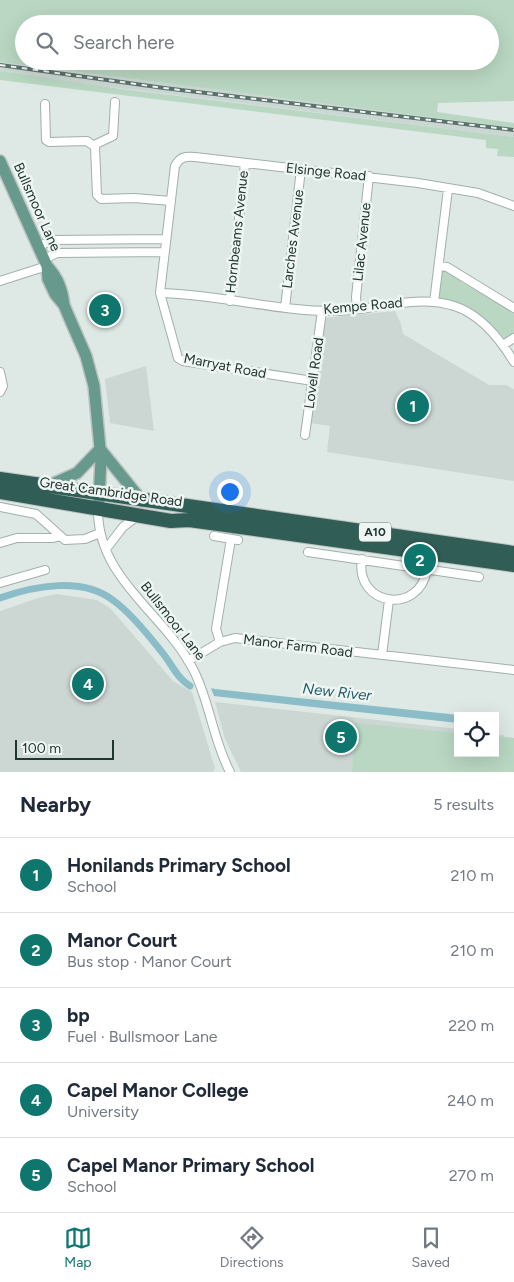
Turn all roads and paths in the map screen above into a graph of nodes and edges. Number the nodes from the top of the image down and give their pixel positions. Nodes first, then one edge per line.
1 (115, 102) dead end
2 (45, 104) dead end
3 (94, 145) junction
4 (0, 161) edge
5 (245, 164) junction
6 (301, 169) junction
7 (369, 176) junction
8 (448, 188) junction
9 (171, 201) junction
10 (514, 206) edge
11 (166, 239) junction
12 (38, 247) junction
13 (164, 252) junction
14 (45, 262) junction
15 (438, 266) junction
16 (0, 281) edge
17 (160, 293) junction
18 (230, 301) junction
19 (434, 302) junction
20 (285, 308) junction
21 (357, 308) junction
22 (514, 308) edge
23 (322, 310) junction
24 (514, 338) edge
25 (503, 345) junction
26 (514, 362) edge
27 (0, 372) edge
28 (312, 381) junction
29 (0, 392) edge
30 (305, 435) dead end
31 (100, 449) junction
32 (2, 483) edge
33 (48, 486) junction
34 (99, 500) junction
35 (142, 500) junction
36 (0, 507) edge
37 (137, 516) junction
38 (189, 520) junction
39 (100, 533) junction
40 (60, 536) junction
41 (214, 536) dead end
42 (0, 543) edge
43 (106, 549) junction
44 (308, 552) dead end
45 (514, 553) edge
46 (362, 559) junction
47 (514, 565) edge
48 (427, 569) junction
49 (45, 570) dead end
50 (479, 576) dead end
51 (0, 583) edge
52 (389, 600) junction
53 (220, 642) junction
54 (382, 655) junction
55 (188, 661) junction
56 (514, 670) edge
57 (230, 772) edge

1 - 3 street
2 - 3 street
3 - 9 street
4 - 12 main road, Bullsmoor Lane
5 - 6 street, Elsinge Road
5 - 9 street, Elsinge Road
5 - 18 street, Hornbeams Avenue
6 - 7 street, Elsinge Road
6 - 20 street, Larches Avenue
7 - 8 street, Elsinge Road
7 - 21 street, Lilac Avenue
8 - 10 street, Elsinge Road
8 - 15 street
9 - 11 street, Marryat Road
11 - 12 street
11 - 13 street, Marryat Road
12 - 14 main road, Bullsmoor Lane
13 - 14 street
13 - 17 street, Marryat Road
14 - 16 street
14 - 31 main road, Bullsmoor Lane
15 - 19 street
15 - 22 street
17 - 18 street, Kempe Road
17 - 28 street, Marryat Road
18 - 20 street, Kempe Road
19 - 21 street, Kempe Road
19 - 25 street, Kempe Road
20 - 23 street, Kempe Road
21 - 23 street, Kempe Road
23 - 28 street, Lovell Road
24 - 25 street
25 - 26 street, Kempe Road
27 - 29 street
28 - 30 street, Lovell Road
31 - 33 main road
31 - 34 main road, Bullsmoor Lane
31 - 35 main road
32 - 33 highway, Great Cambridge Road / A10
32 - 34 highway, Great Cambridge Road / A10
33 - 34 highway, Great Cambridge Road / A10
34 - 35 highway, Great Cambridge Road / A10
34 - 37 highway, Great Cambridge Road / A10
34 - 38 highway
34 - 39 street, Bullsmoor Lane
35 - 45 highway, Great Cambridge Road / A10
36 - 40 street
37 - 38 highway, Great Cambridge Road / A10
37 - 43 street
38 - 47 highway, Great Cambridge Road / A10
39 - 40 street
39 - 43 street, Bullsmoor Lane
40 - 42 street
41 - 53 street
43 - 55 street, Bullsmoor Lane
44 - 46 street
46 - 48 street
46 - 52 street
48 - 50 street
48 - 52 street
49 - 51 street
52 - 54 street
53 - 54 street, Manor Farm Road
53 - 55 street, Manor Farm Road
54 - 56 street, Manor Farm Road
55 - 57 street, Bullsmoor Lane

